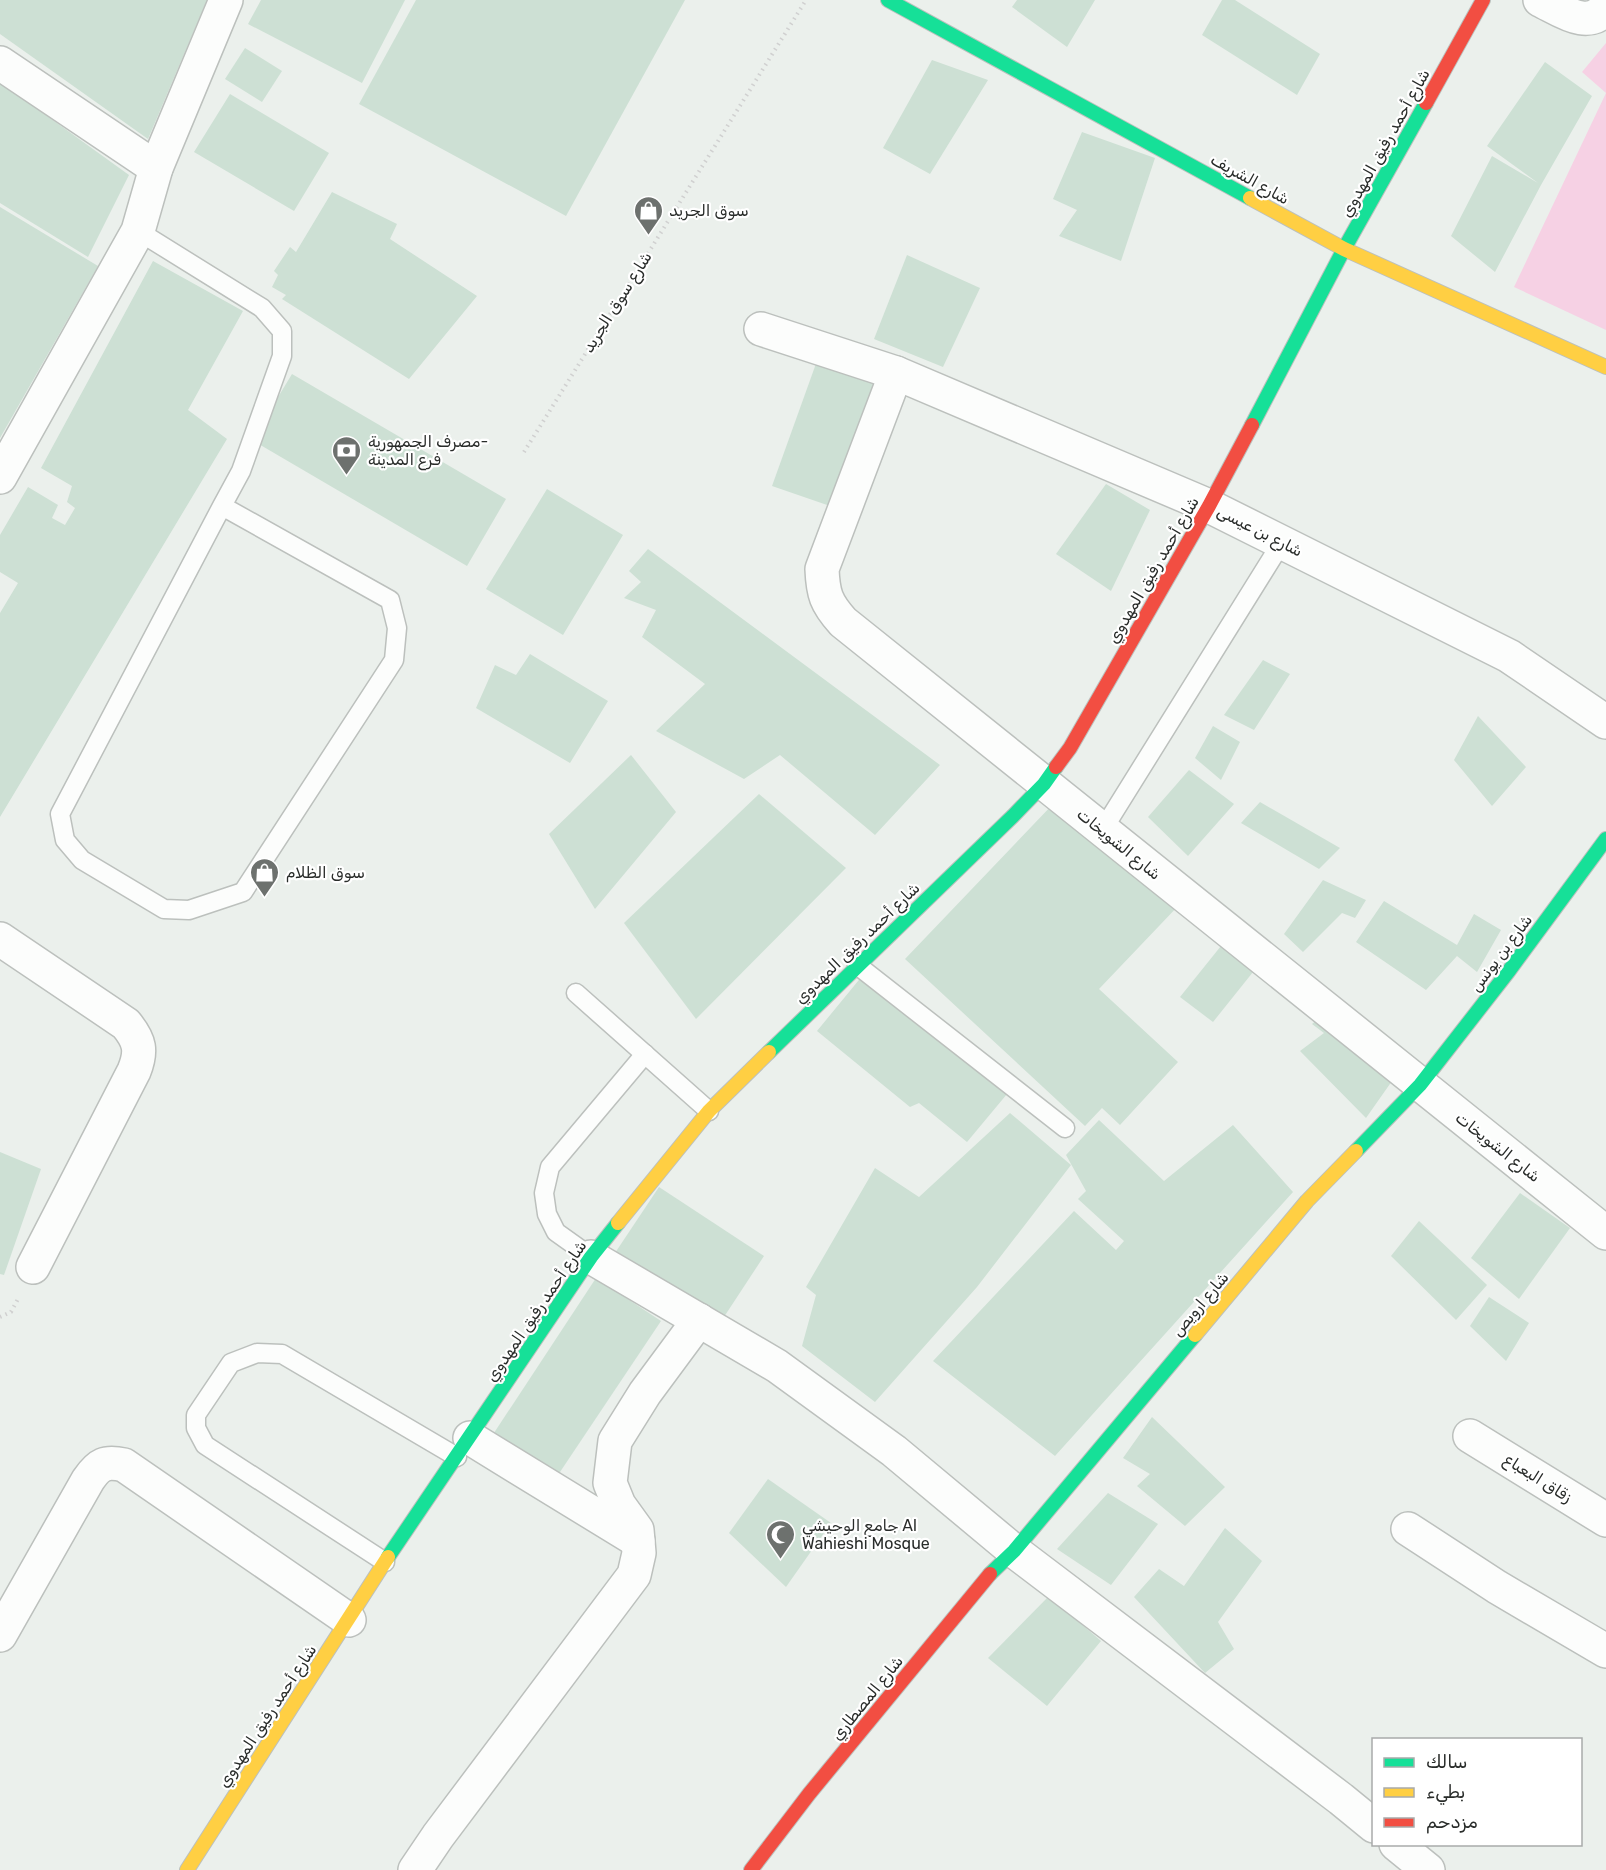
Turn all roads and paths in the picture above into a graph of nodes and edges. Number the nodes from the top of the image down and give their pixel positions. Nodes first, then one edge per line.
1 (226, 0) edge
2 (806, 0) edge
3 (888, 0) edge
4 (1483, 0) edge
5 (1540, 0) edge
6 (1606, 6) edge
7 (0, 63) edge
8 (156, 168) junction
9 (138, 231) junction
10 (1344, 249) junction
11 (761, 329) dead end
12 (1606, 367) edge
13 (896, 373) junction
14 (524, 452) dead end
15 (0, 477) edge
16 (222, 506) junction
17 (1209, 506) junction
18 (1282, 542) junction
19 (1606, 722) edge
20 (1044, 784) junction
21 (1102, 831) junction
22 (1606, 839) edge
23 (0, 939) edge
24 (857, 965) junction
25 (576, 993) dead end
26 (645, 1054) junction
27 (1420, 1085) junction
28 (709, 1111) junction
29 (1065, 1128) dead end
30 (1606, 1233) edge
31 (591, 1257) junction
32 (33, 1267) dead end
33 (14, 1307) dead end
34 (0, 1317) edge
35 (699, 1320) junction
36 (1470, 1436) dead end
37 (463, 1447) junction
38 (1606, 1520) edge
39 (1408, 1529) dead end
40 (638, 1540) junction
41 (1014, 1551) junction
42 (385, 1562) junction
43 (349, 1620) junction
44 (0, 1635) edge
45 (1606, 1651) edge
46 (1372, 1824) edge
47 (1397, 1846) edge
48 (187, 1870) edge
49 (415, 1870) edge
50 (751, 1870) edge
51 (1428, 1870) edge

1 - 8 street
2 - 14 path, شارع سوق الجريد
3 - 10 street, شارع الشريف
4 - 10 street, شارع أحمد رفيق المهدوي
5 - 6 street
7 - 8 street
8 - 9 street
9 - 15 street
9 - 16 lane
10 - 12 street, شارع الشريف
10 - 17 street, شارع أحمد رفيق المهدوي
11 - 13 street, شارع بن عيسى
13 - 17 street, شارع بن عيسى
13 - 20 street, شارع الشويخات
16 - 16 lane
17 - 18 street, شارع بن عيسى
17 - 20 street, شارع أحمد رفيق المهدوي
18 - 19 street, شارع بن عيسى
18 - 21 lane
20 - 21 street, شارع الشويخات
20 - 24 street, شارع أحمد رفيق المهدوي
21 - 27 street, شارع الشويخات
22 - 27 street, شارع بن يونس
23 - 32 street
24 - 28 street, شارع أحمد رفيق المهدوي
24 - 29 lane
25 - 26 lane
26 - 28 lane
26 - 31 lane
27 - 30 street, شارع الشويخات
27 - 41 street, شارع ارويص
28 - 31 street, شارع أحمد رفيق المهدوي
31 - 35 street
31 - 37 street, شارع أحمد رفيق المهدوي
33 - 34 path
35 - 40 street
35 - 41 street
36 - 38 street, زقاق البعباع
37 - 40 street
37 - 42 street, شارع أحمد رفيق المهدوي
37 - 42 lane
39 - 45 street
40 - 49 street
41 - 46 street
41 - 50 street, شارع المصطاري
42 - 43 street, شارع أحمد رفيق المهدوي
43 - 44 street
43 - 48 street, شارع أحمد رفيق المهدوي
47 - 51 street

